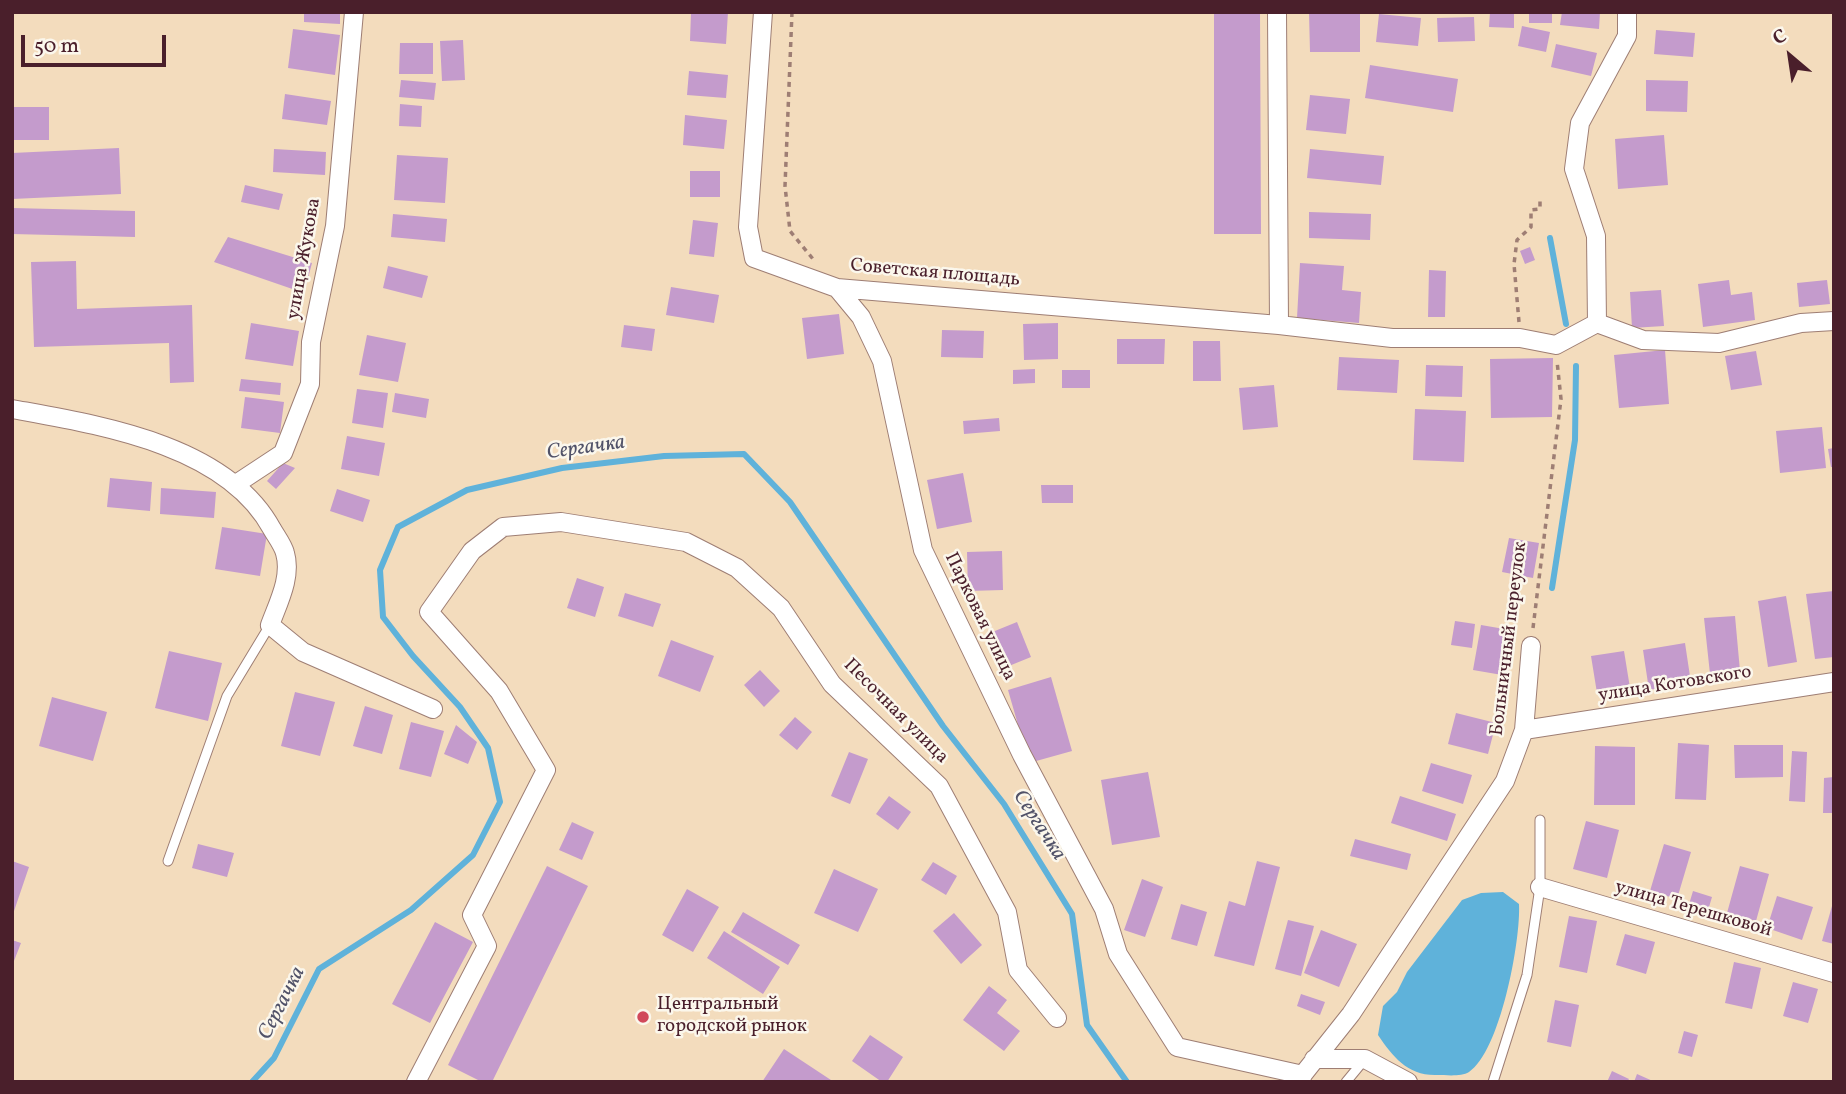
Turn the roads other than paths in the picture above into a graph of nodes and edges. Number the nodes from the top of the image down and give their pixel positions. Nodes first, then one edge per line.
1 (354, 12) edge
2 (762, 12) edge
3 (1277, 12) edge
4 (1627, 12) edge
5 (837, 288) junction
6 (1834, 321) edge
7 (1597, 323) junction
8 (1279, 325) junction
9 (12, 409) edge
10 (236, 484) junction
11 (270, 625) junction
12 (1531, 646) road end
13 (1834, 681) edge
14 (433, 709) dead end
15 (1524, 730) junction
16 (1540, 820) dead end
17 (168, 861) dead end
18 (1540, 887) junction
19 (1834, 973) edge
20 (1057, 1018) dead end
21 (1314, 1059) junction
22 (1365, 1059) junction
23 (1300, 1079) edge
24 (416, 1082) edge
25 (1346, 1082) edge
26 (1408, 1082) edge
27 (1493, 1082) edge

1 - 10 street, улица Жукова
2 - 5 street, Советская площадь
3 - 8 street
4 - 7 street
5 - 8 street, Советская площадь
5 - 23 street, Парковая улица
6 - 7 street
7 - 8 street, Советская площадь
9 - 10 street
10 - 11 street
11 - 14 street
11 - 17 lane
12 - 15 street, Больничный переулок
13 - 15 street, улица Котовского
15 - 21 street, Больничный переулок
16 - 18 lane
18 - 19 street, улица Терешковой
18 - 27 lane
20 - 24 street, Песочная улица
21 - 22 street
21 - 23 street, Больничный переулок
22 - 25 lane
22 - 26 street

